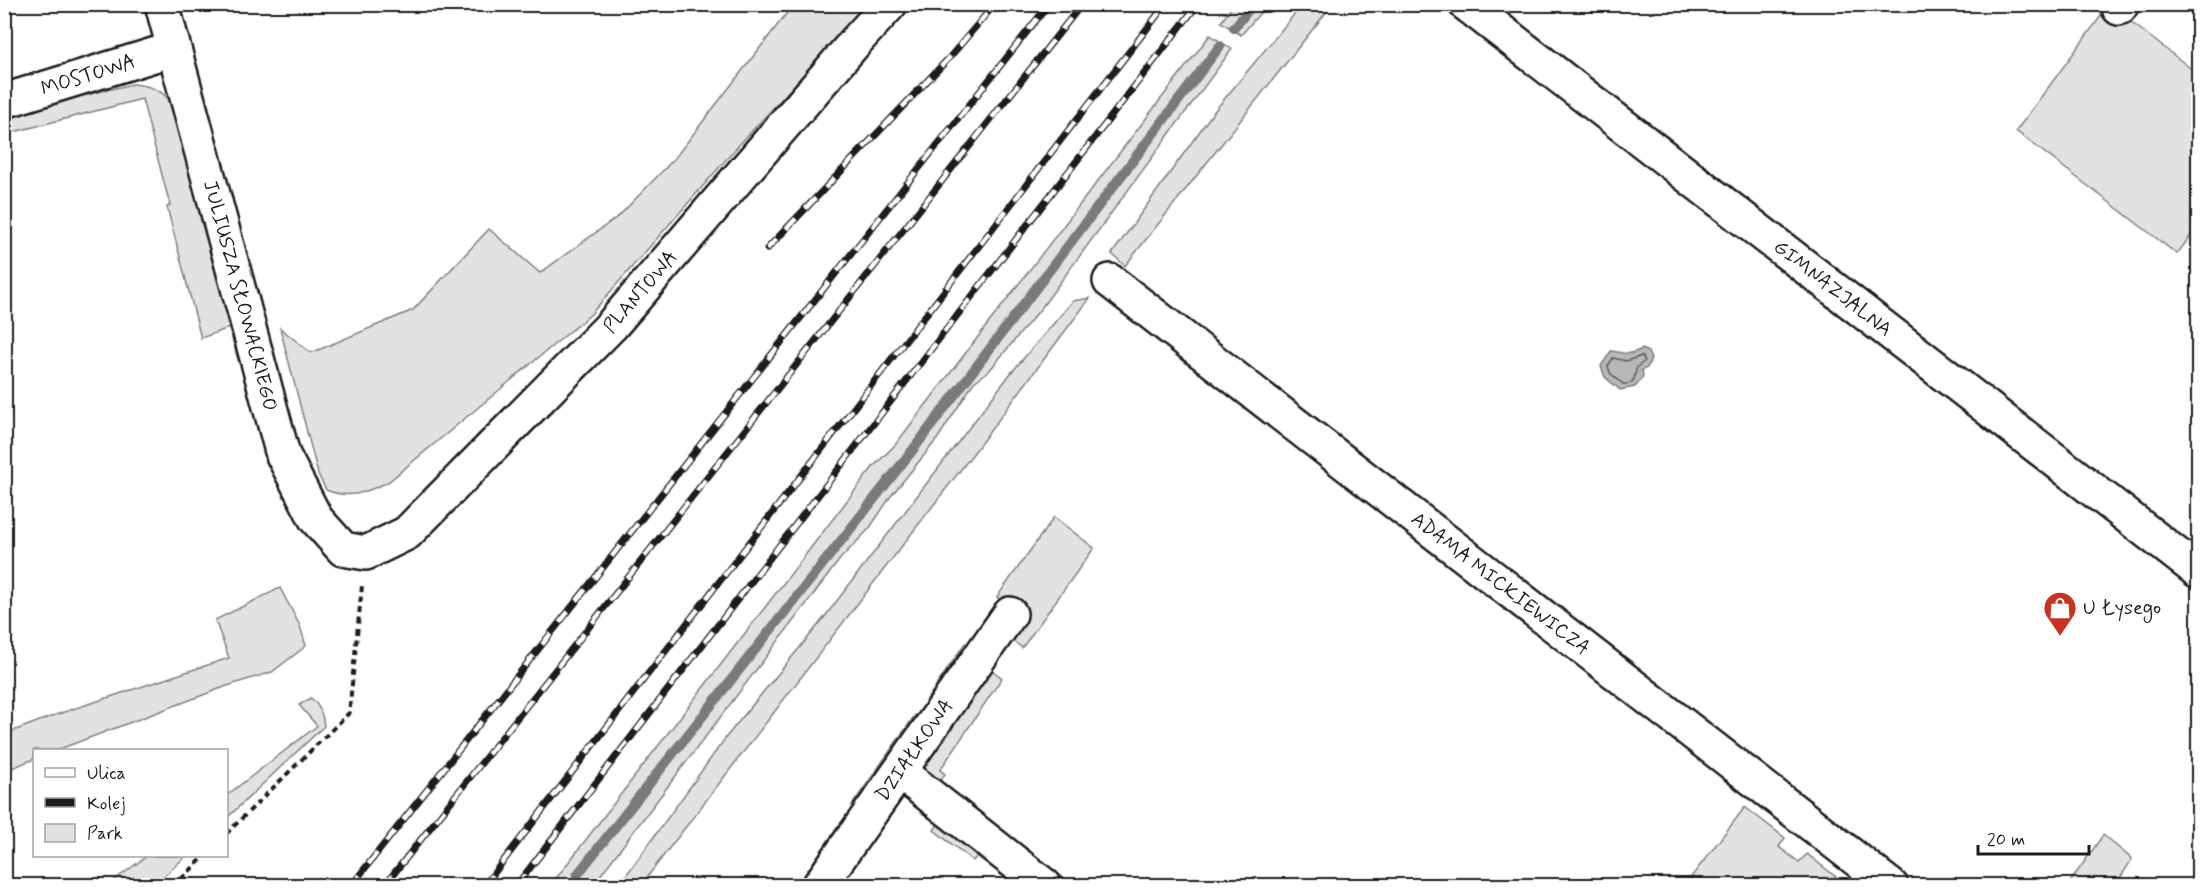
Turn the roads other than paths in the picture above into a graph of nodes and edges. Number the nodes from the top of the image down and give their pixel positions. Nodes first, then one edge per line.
1 (162, 4) edge
2 (890, 4) edge
3 (1466, 4) edge
4 (174, 49) junction
5 (4, 101) edge
6 (1110, 281) dead end
7 (366, 553) joint
8 (2199, 571) edge
9 (1010, 614) dead end
10 (900, 772) junction
11 (819, 885) edge
12 (1045, 885) edge
13 (1891, 885) edge

1 - 4 street, JULIUSZA SŁOWACKIEGO
2 - 7 street, PLANTOWA
3 - 8 street, GIMNAZJALNA
4 - 5 street, MOSTOWA
4 - 7 street, JULIUSZA SŁOWACKIEGO
6 - 13 street, ADAMA MICKIEWICZA
9 - 10 street, DZIAŁKOWA
10 - 11 street, DZIAŁKOWA
10 - 12 street

